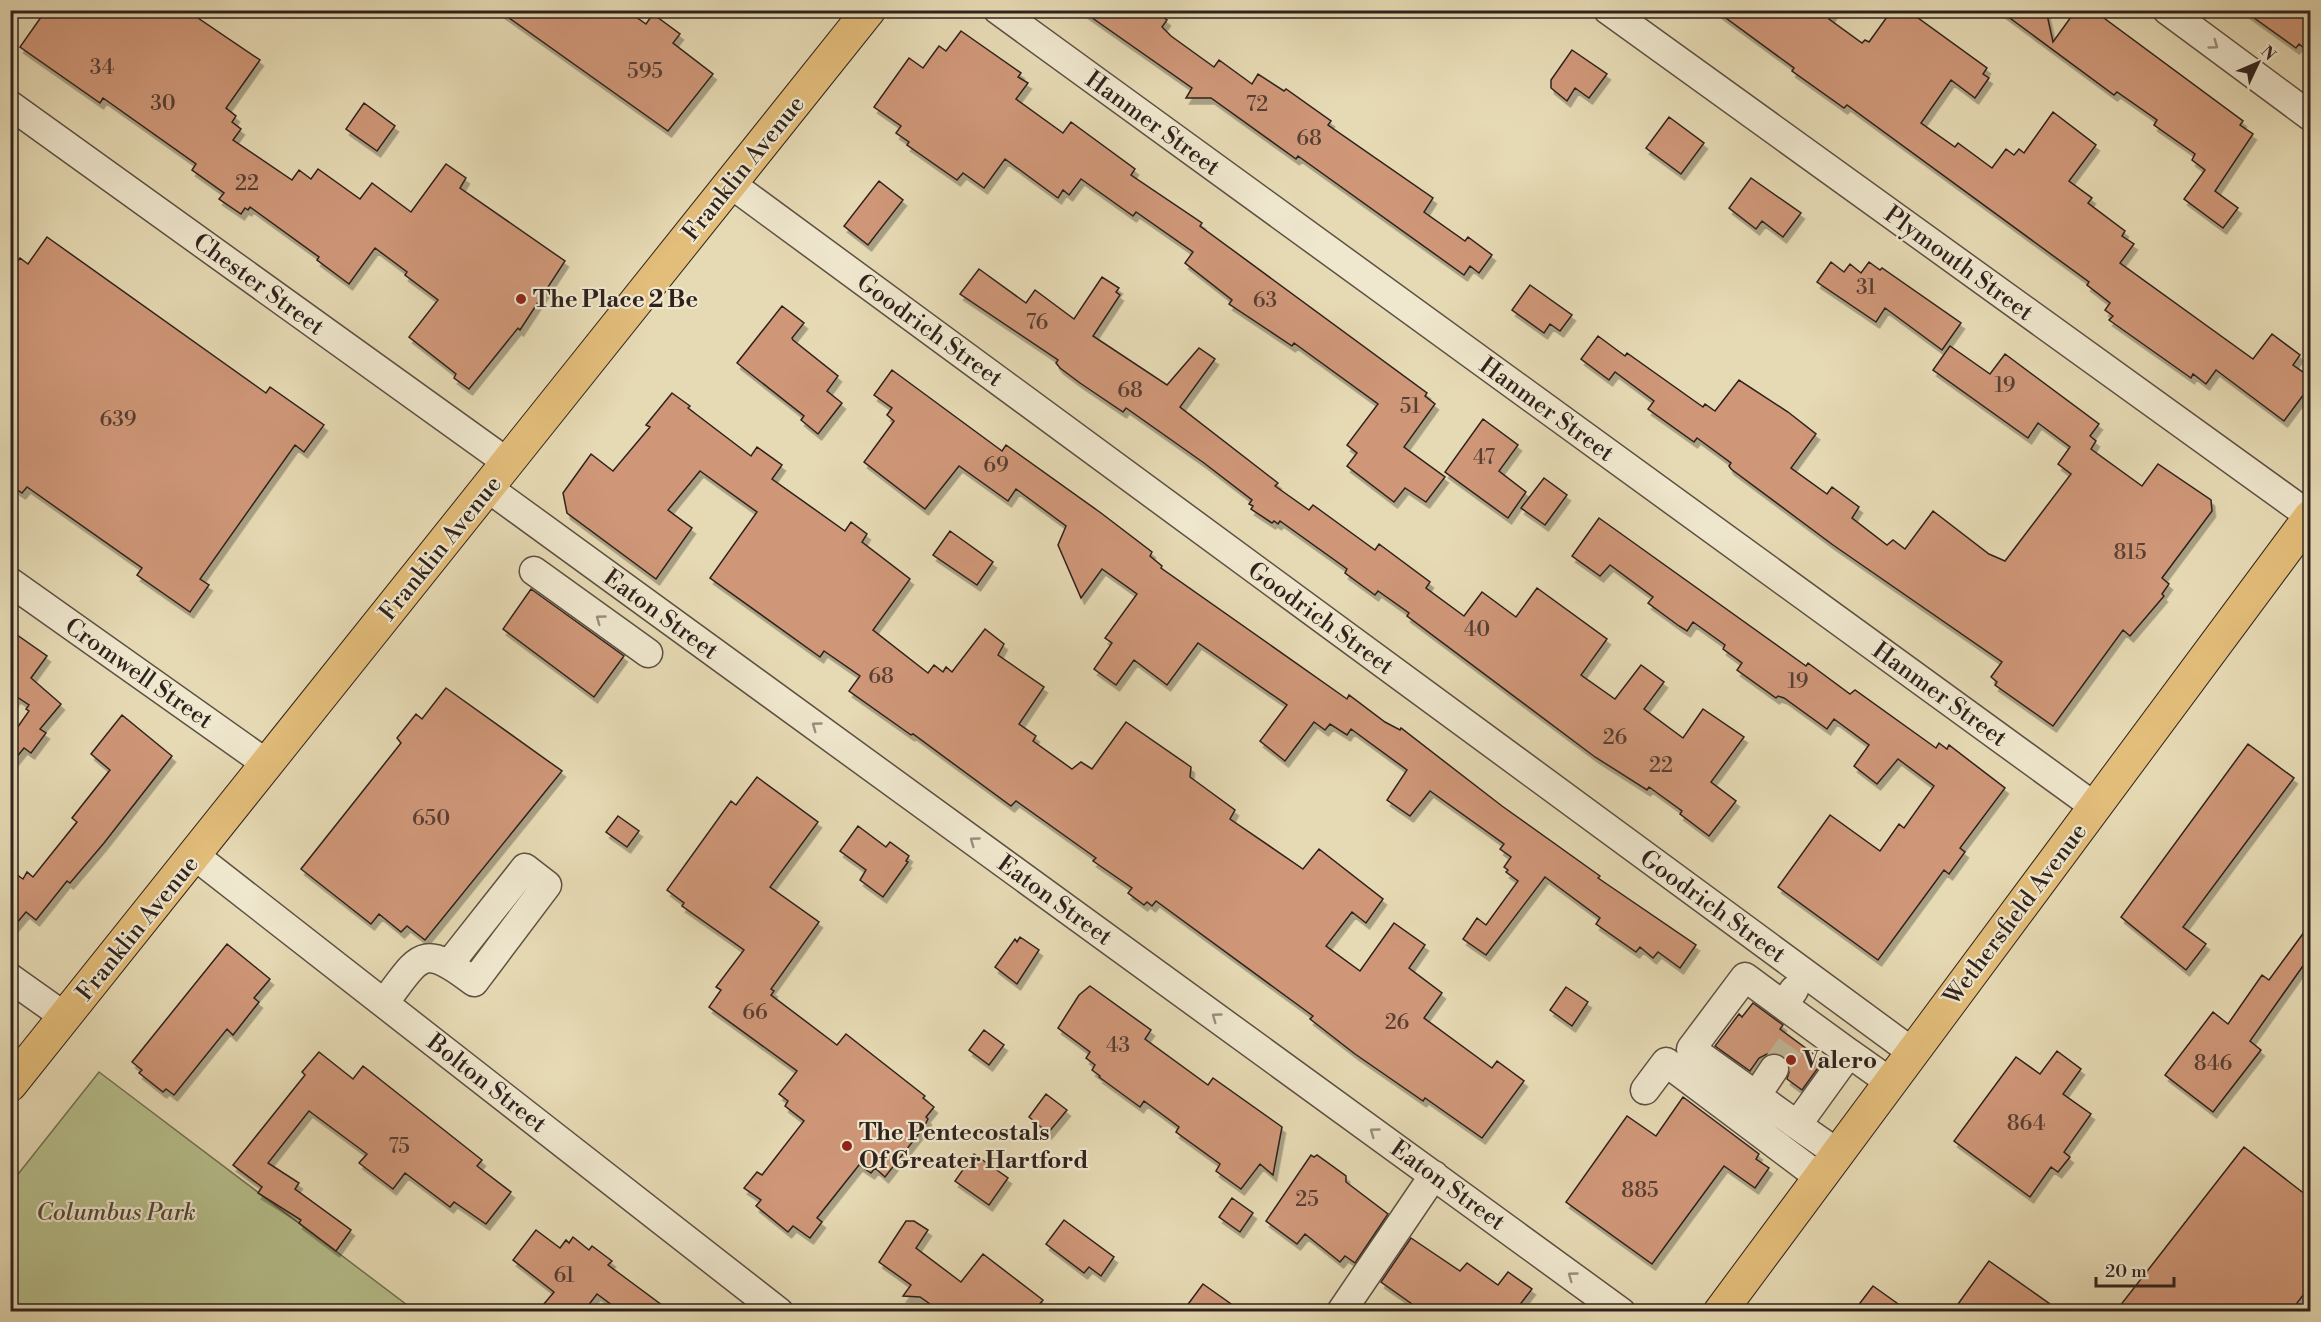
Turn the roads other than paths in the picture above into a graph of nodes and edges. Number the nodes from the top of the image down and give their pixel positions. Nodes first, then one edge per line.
1 (869, 10) edge
2 (998, 10) edge
3 (1608, 10) edge
4 (2167, 10) edge
5 (10, 105) edge
6 (2310, 116) edge
7 (731, 184) junction
8 (508, 463) junction
9 (488, 488) junction
10 (2310, 516) edge
11 (534, 571) dead end
12 (10, 582) edge
13 (648, 653) dead end
14 (267, 764) junction
15 (2095, 807) junction
16 (194, 855) junction
17 (450, 963) dead end
18 (1805, 974) junction
19 (10, 978) edge
20 (384, 1003) junction
21 (1783, 1005) junction
22 (65, 1017) junction
23 (1912, 1052) junction
24 (1848, 1053) junction
25 (1774, 1070) tunnel mouth
26 (1890, 1083) junction
27 (10, 1085) edge
28 (1645, 1090) dead end
29 (1756, 1096) junction
30 (1797, 1125) junction
31 (1828, 1165) junction
32 (1434, 1175) junction
33 (779, 1311) edge
34 (1341, 1311) edge
35 (1620, 1311) edge
36 (1720, 1311) edge

1 - 7 main road, Franklin Avenue
2 - 15 street, Hanmer Street
3 - 10 street, Plymouth Street
4 -> 6 street
5 - 8 street, Chester Street
7 - 8 main road, Franklin Avenue
7 - 18 street, Goodrich Street
8 - 9 main road, Franklin Avenue
9 - 14 main road, Franklin Avenue
32 -> 9 street, Eaton Street
10 - 15 main road, Wethersfield Avenue
13 -> 11 street
12 - 14 street, Cromwell Street
14 - 16 main road, Franklin Avenue
15 - 23 main road, Wethersfield Avenue
16 - 20 street, Bolton Street
16 - 22 main road, Franklin Avenue
17 - 20 street
18 - 21 street
18 - 23 street, Goodrich Street
19 - 22 street
20 - 33 street, Bolton Street
21 - 24 street
21 - 29 street
22 - 27 main road, Franklin Avenue
23 - 26 main road, Wethersfield Avenue
24 - 26 street
24 - 30 street
25 - 29 street
26 - 31 main road, Wethersfield Avenue
28 - 31 street
29 - 30 street
30 - 31 street
31 - 36 main road, Wethersfield Avenue
32 - 34 street
35 -> 32 street, Eaton Street

